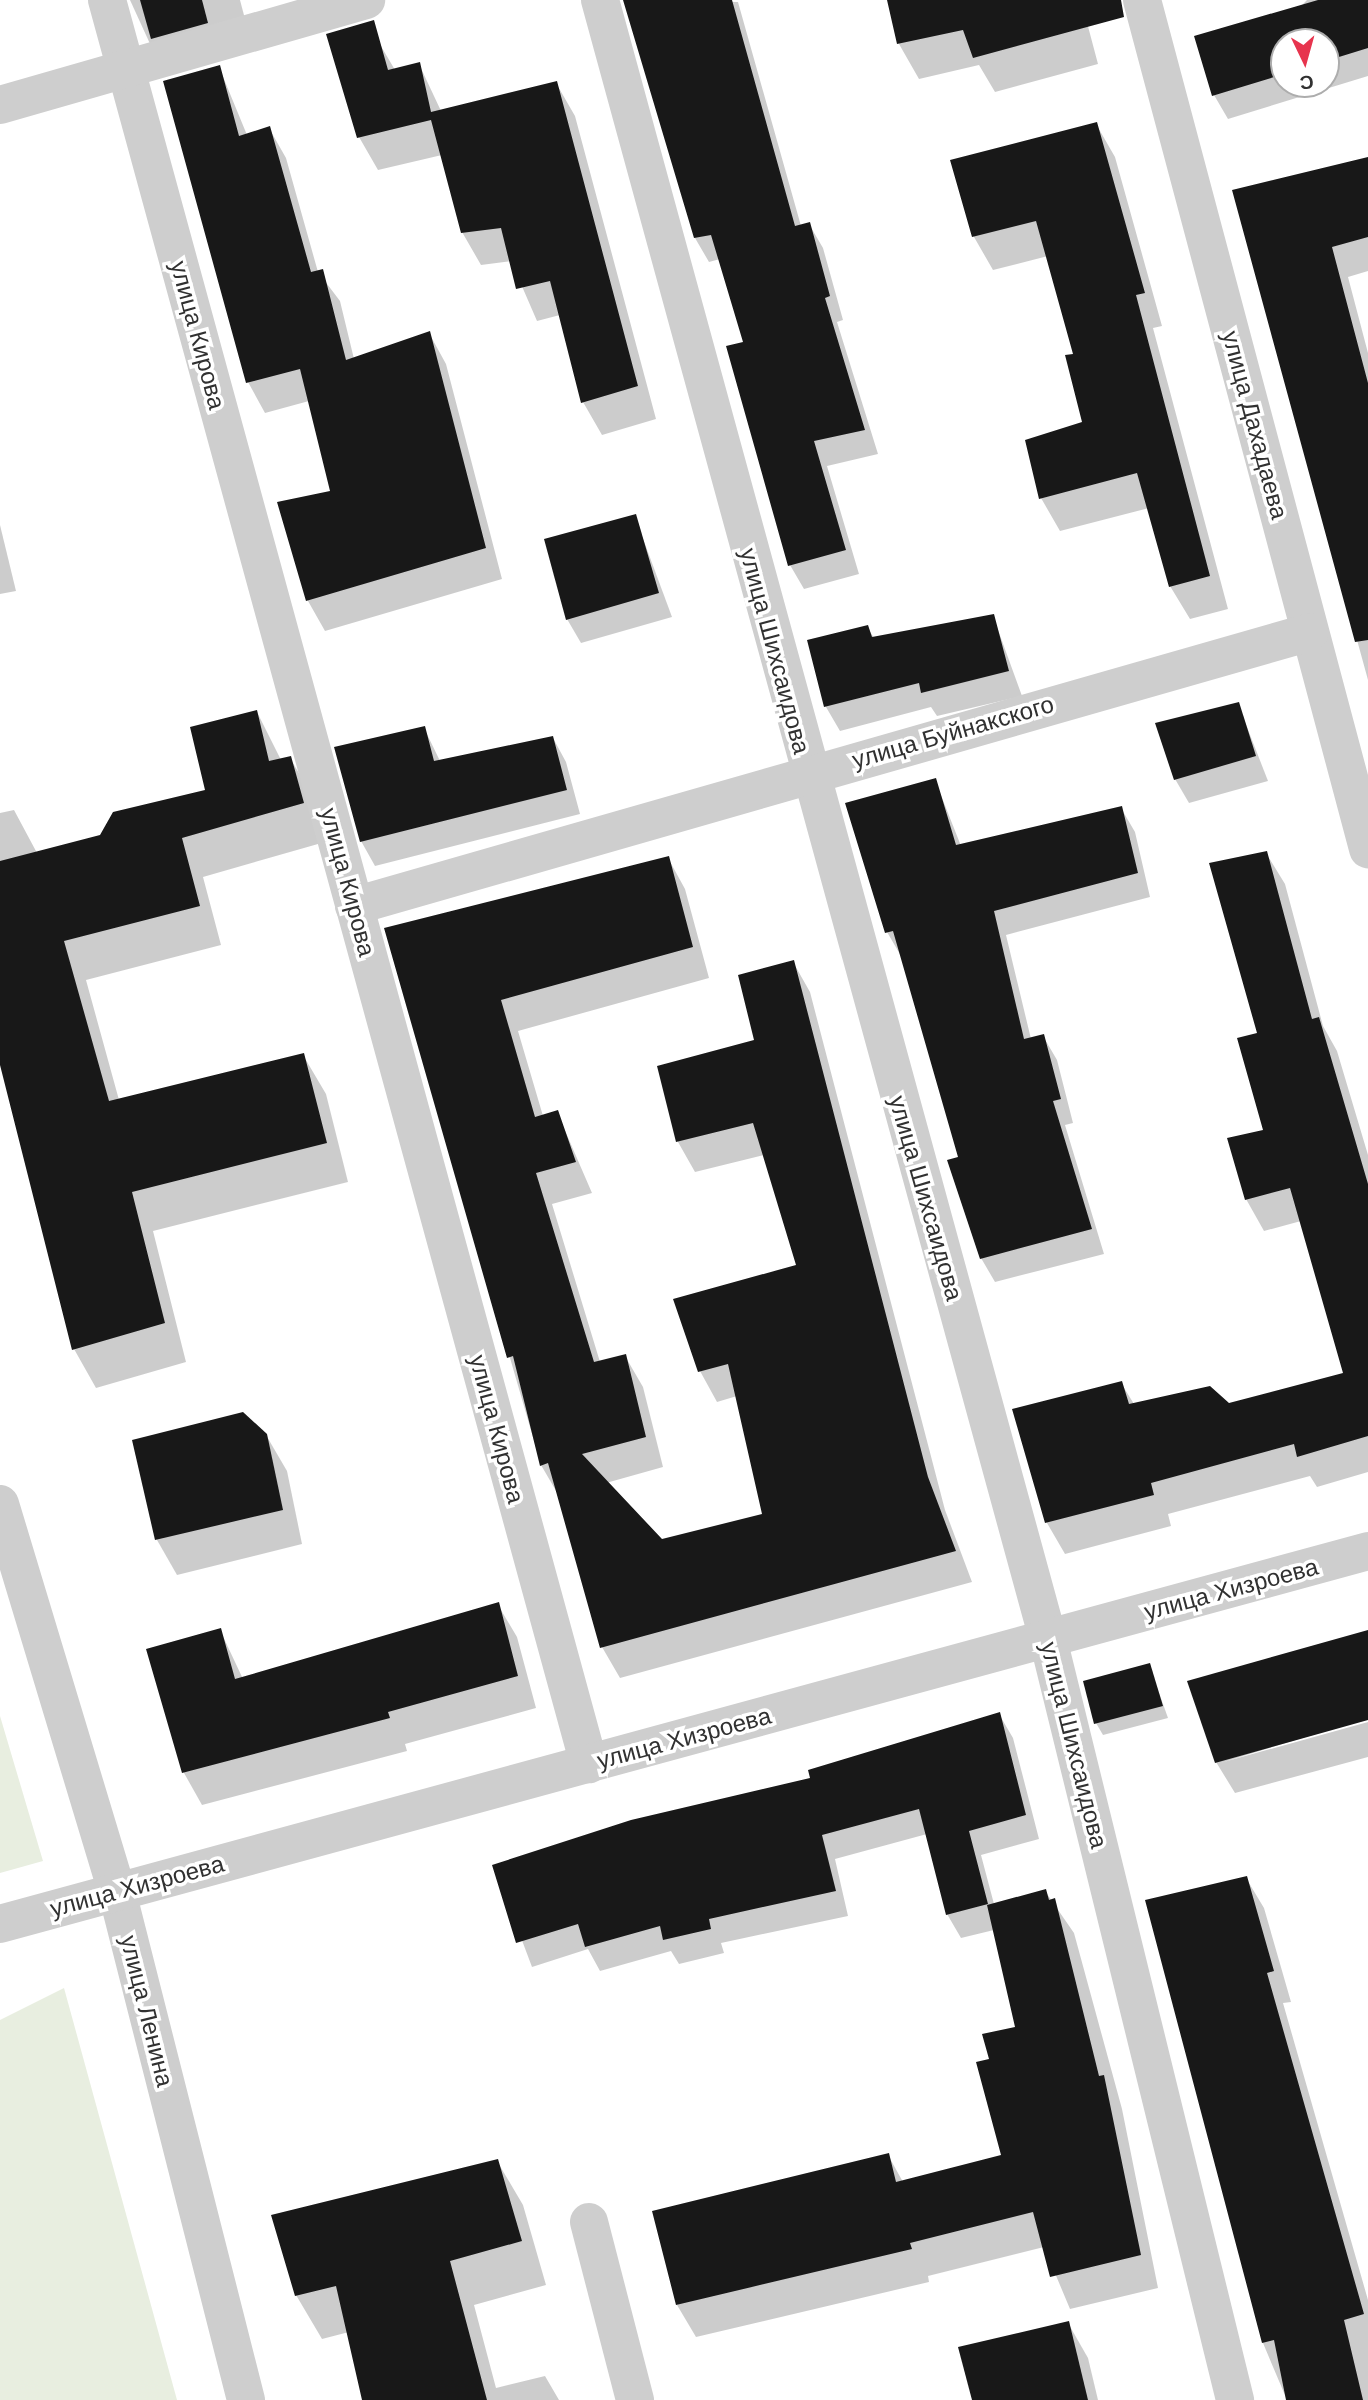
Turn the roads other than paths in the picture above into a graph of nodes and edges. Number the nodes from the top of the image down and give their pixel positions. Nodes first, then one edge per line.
1 (107, 0) edge
2 (366, 0) edge
3 (600, 0) edge
4 (1142, 0) edge
5 (126, 69) junction
6 (0, 105) edge
7 (1310, 632) junction
8 (807, 773) junction
9 (1368, 849) edge
10 (354, 906) junction
11 (0, 1504) edge
12 (1368, 1551) edge
13 (1048, 1639) junction
14 (589, 1764) junction
15 (117, 1892) junction
16 (0, 1924) edge
17 (589, 2222) dead end
18 (246, 2400) edge
19 (635, 2400) edge
20 (1235, 2400) edge

1 - 5 street, улица Кирова
2 - 5 street
3 - 8 street, улица Шихсаидова
4 - 7 street, улица Дахадаева
5 - 6 street
5 - 10 street, улица Кирова
7 - 8 street, улица Буйнакского
7 - 9 street, улица Дахадаева
8 - 10 street, улица Буйнакского
8 - 13 street, улица Шихсаидова
10 - 14 street, улица Кирова
11 - 15 street, улица Ленина
12 - 13 street, улица Хизроева
13 - 14 street, улица Хизроева
13 - 20 street, улица Шихсаидова
14 - 15 street, улица Хизроева
15 - 16 street, улица Хизроева
15 - 18 street, улица Ленина
17 - 19 street

